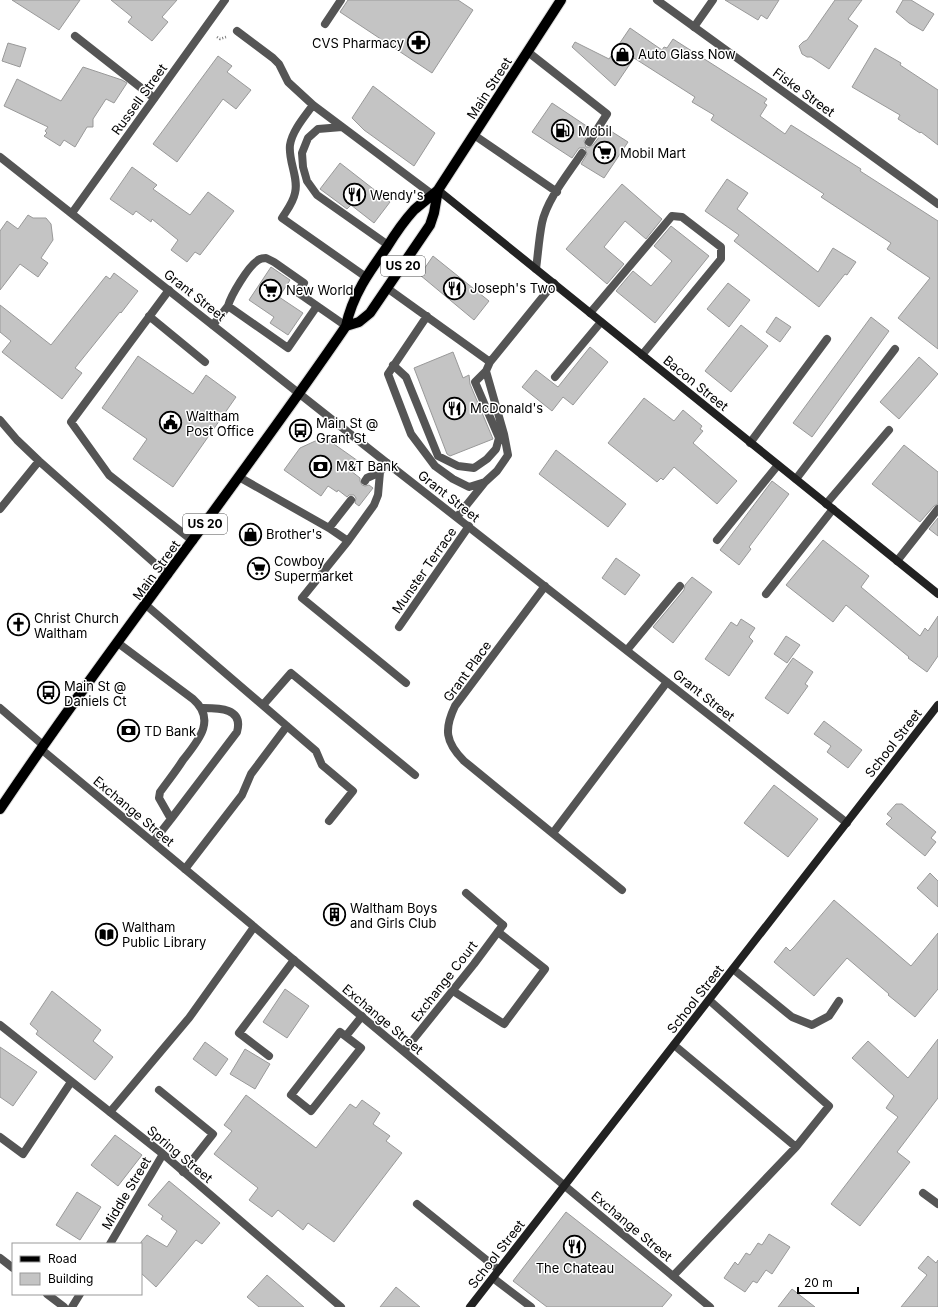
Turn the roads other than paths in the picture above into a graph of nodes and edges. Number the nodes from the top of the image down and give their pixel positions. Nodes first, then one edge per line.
1 (225, 0) edge
2 (341, 0) edge
3 (561, 0) edge
4 (657, 0) edge
5 (713, 0) edge
6 (325, 24) dead end
7 (694, 27) junction
8 (237, 31) dead end
9 (75, 36) dead end
10 (528, 52) junction
11 (154, 98) junction
12 (313, 105) junction
13 (342, 127) junction
14 (474, 135) junction
15 (589, 142) dead end
16 (582, 153) dead end
17 (0, 157) edge
18 (557, 192) junction
19 (436, 193) junction
20 (938, 204) edge
21 (72, 213) junction
22 (388, 245) junction
23 (536, 269) junction
24 (366, 277) junction
25 (554, 284) junction
26 (387, 288) junction
27 (169, 290) junction
28 (228, 306) junction
29 (317, 306) junction
30 (590, 313) junction
31 (149, 316) junction
32 (426, 316) junction
33 (601, 322) junction
34 (213, 325) junction
35 (346, 326) junction
36 (827, 339) dead end
37 (895, 349) dead end
38 (642, 355) junction
39 (205, 362) dead end
40 (490, 362) junction
41 (394, 365) junction
42 (486, 371) junction
43 (555, 377) dead end
44 (300, 394) junction
45 (0, 420) edge
46 (889, 430) dead end
47 (750, 443) junction
48 (39, 461) junction
49 (388, 463) junction
50 (778, 465) junction
51 (380, 472) junction
52 (239, 477) junction
53 (796, 480) junction
54 (365, 481) dead end
55 (485, 482) junction
56 (351, 500) dead end
57 (826, 504) junction
58 (0, 509) edge
59 (833, 509) junction
60 (938, 509) edge
61 (457, 517) junction
62 (469, 526) junction
63 (329, 528) junction
64 (717, 540) dead end
65 (193, 541) junction
66 (348, 541) junction
67 (897, 561) junction
68 (168, 575) junction
69 (545, 586) junction
70 (680, 586) dead end
71 (766, 594) dead end
72 (938, 594) edge
73 (146, 604) junction
74 (398, 627) dead end
75 (118, 643) junction
76 (627, 650) junction
77 (667, 682) junction
78 (406, 683) dead end
79 (938, 705) edge
80 (263, 706) junction
81 (0, 708) edge
82 (201, 708) junction
83 (287, 726) junction
84 (42, 747) junction
85 (415, 775) dead end
86 (0, 809) edge
87 (171, 819) junction
88 (329, 821) dead end
89 (847, 822) junction
90 (553, 833) junction
91 (153, 842) junction
92 (185, 869) junction
93 (622, 890) dead end
94 (466, 893) dead end
95 (254, 927) junction
96 (500, 928) junction
97 (294, 960) junction
98 (733, 969) junction
99 (452, 991) junction
100 (709, 1000) junction
101 (839, 1001) dead end
102 (362, 1016) junction
103 (0, 1025) edge
104 (346, 1036) junction
105 (674, 1045) junction
106 (404, 1051) junction
107 (269, 1056) dead end
108 (72, 1082) junction
109 (159, 1090) dead end
110 (110, 1112) junction
111 (0, 1137) edge
112 (796, 1146) junction
113 (163, 1154) junction
114 (183, 1172) junction
115 (565, 1186) junction
116 (923, 1193) dead end
117 (417, 1204) dead end
118 (938, 1204) edge
119 (111, 1243) edge
120 (0, 1258) edge
121 (12, 1267) edge
122 (499, 1270) junction
123 (673, 1276) junction
124 (493, 1278) junction
125 (48, 1295) edge
126 (79, 1295) edge
127 (64, 1307) edge
128 (72, 1307) edge
129 (341, 1307) edge
130 (470, 1307) edge
131 (531, 1307) edge
132 (710, 1307) edge

1 - 11 street, Russell Street
2 - 6 street
3 - 10 main road, Main Street / US 20
4 - 7 street, Fiske Street
5 - 7 street
7 - 20 street, Fiske Street
8 - 12 street
9 - 11 street
10 - 14 main road, Main Street / US 20
10 - 15 street
11 - 21 street, Russell Street
12 - 13 street
12 - 24 street
13 - 19 street
13 - 22 street
14 - 18 street
14 - 19 main road, Main Street / US 20
16 - 18 street
17 - 21 street, Grant Street
18 - 23 street
19 - 22 main road, Main Street / US 20
19 - 23 street, Bacon Street
19 - 26 main road, Main Street / US 20
21 - 27 street, Grant Street
22 - 24 main road, Main Street / US 20
23 - 25 street, Bacon Street
24 - 35 main road, Main Street / US 20
25 - 30 street, Bacon Street
25 - 40 street
26 - 32 street
26 - 35 main road, Main Street / US 20
27 - 31 street
27 - 34 street, Grant Street
28 - 29 street
28 - 29 street
28 - 34 street
29 - 35 street
30 - 33 street, Bacon Street
30 - 38 street
31 - 39 street
31 - 65 street
32 - 40 street
32 - 41 street
33 - 38 street, Bacon Street
33 - 43 street
34 - 44 street, Grant Street
35 - 44 main road, Main Street / US 20
36 - 47 street
37 - 53 street
38 - 47 street, Bacon Street
40 - 42 street
41 - 42 street
41 - 55 street
42 - 55 street
44 - 49 street, Grant Street
44 - 52 main road, Main Street / US 20
45 - 48 street
46 - 57 street
47 - 50 street, Bacon Street
48 - 58 street
48 - 68 street
49 - 51 street
49 - 61 street, Grant Street
50 - 53 street, Bacon Street
50 - 64 street
51 - 54 street
51 - 66 street
52 - 63 street
52 - 65 main road, Main Street / US 20
53 - 57 street, Bacon Street
55 - 61 street
56 - 63 street
57 - 59 street, Bacon Street
59 - 67 street, Bacon Street
59 - 71 street
60 - 67 street
61 - 62 street, Grant Street
62 - 69 street, Grant Street
62 - 74 street, Munster Terrace
63 - 66 street
65 - 68 main road, Main Street / US 20
66 - 78 street
67 - 72 street, Bacon Street
68 - 73 main road, Main Street / US 20
69 - 76 street, Grant Street
69 - 90 street, Grant Place
70 - 76 street
73 - 75 main road, Main Street / US 20
73 - 80 street
75 - 82 street
75 - 84 main road, Main Street / US 20
76 - 77 street, Grant Street
77 - 89 street, Grant Street
77 - 90 street
79 - 89 street, School Street
80 - 83 street
80 - 85 street
81 - 84 street, Exchange Street
82 - 87 street
82 - 87 street
83 - 88 street
83 - 92 street
84 - 86 main road, Main Street / US 20
84 - 91 street, Exchange Street
87 - 91 street
89 - 98 street, School Street
90 - 93 street, Grant Place
91 - 92 street, Exchange Street
92 - 95 street, Exchange Street
94 - 96 street
95 - 97 street, Exchange Street
95 - 110 street
96 - 99 street, Exchange Court
96 - 99 street
97 - 102 street, Exchange Street
97 - 107 street
98 - 100 street, School Street
98 - 101 street
99 - 106 street, Exchange Court
100 - 105 street, School Street
100 - 112 street
102 - 104 street
102 - 106 street, Exchange Street
103 - 108 street, Spring Street
104 - 104 street
105 - 112 street
105 - 115 street, School Street
106 - 115 street, Exchange Street
108 - 110 street, Spring Street
108 - 111 street
109 - 114 street
110 - 113 street, Spring Street
112 - 123 street
113 - 114 street, Spring Street
113 - 119 street, Middle Street
114 - 129 street, Spring Street
115 - 122 street, School Street
115 - 123 street, Exchange Street
116 - 118 street
117 - 122 street
120 - 121 street
122 - 124 street, School Street
123 - 132 street, Exchange Street
124 - 130 street, School Street
124 - 131 street
125 - 127 street
126 - 128 street

